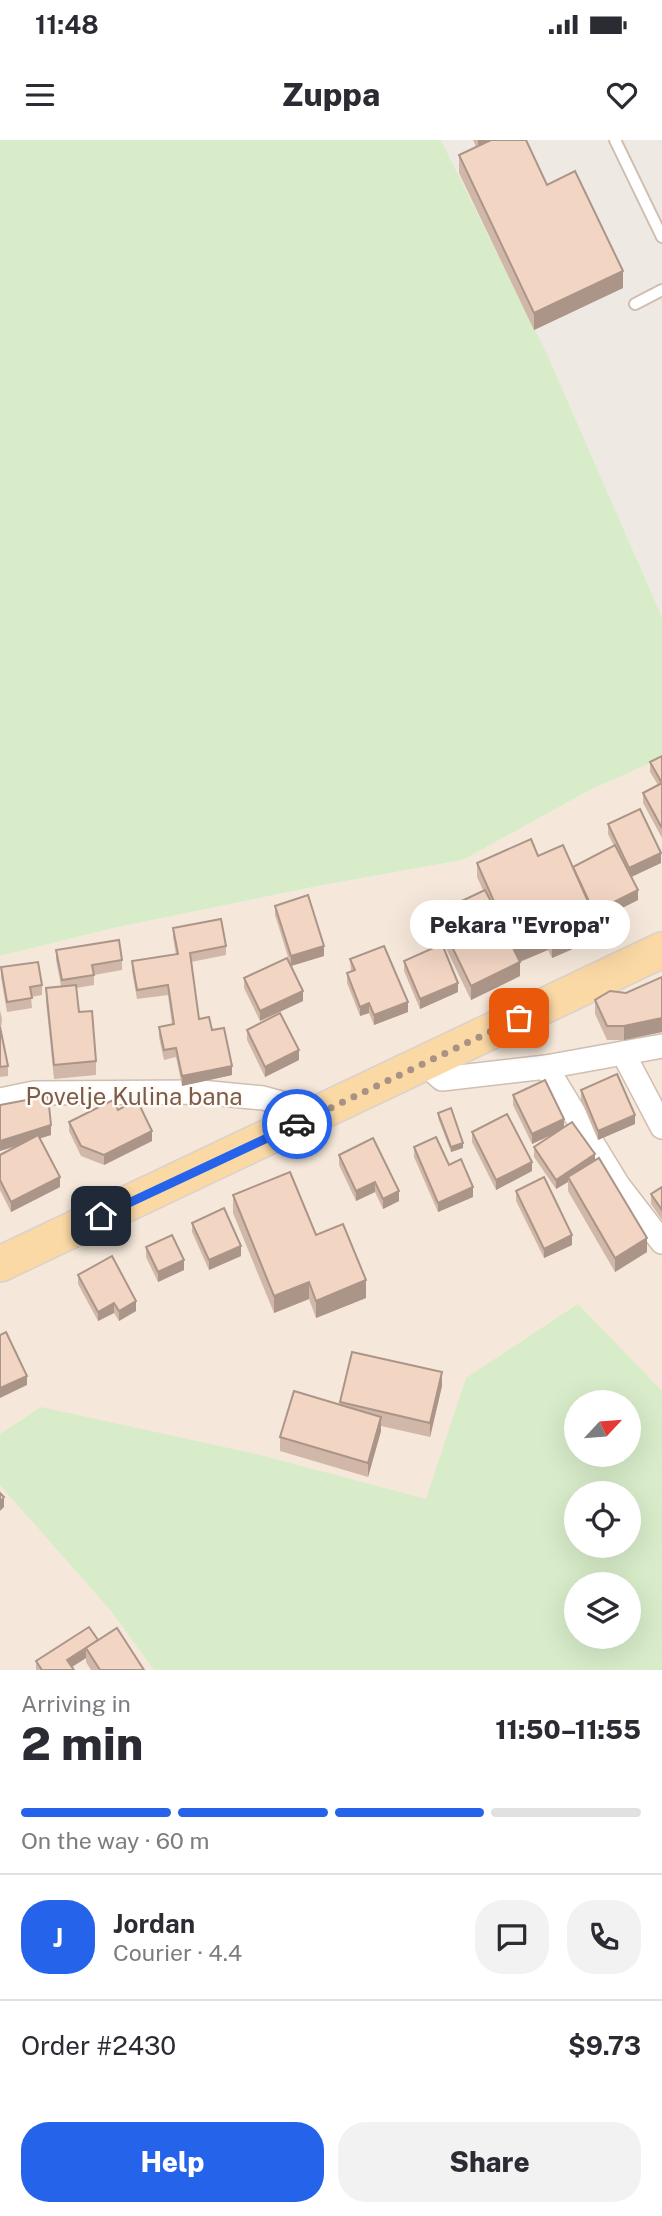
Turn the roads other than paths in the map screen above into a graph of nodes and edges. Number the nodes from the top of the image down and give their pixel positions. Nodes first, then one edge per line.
1 (615, 140) edge
2 (662, 237) edge
3 (662, 290) edge
4 (635, 304) dead end
5 (662, 950) edge
6 (662, 1046) edge
7 (623, 1053) junction
8 (424, 1063) junction
9 (547, 1068) junction
10 (0, 1100) edge
11 (303, 1121) junction
12 (662, 1127) edge
13 (662, 1242) edge
14 (0, 1264) edge

1 - 2 lane
3 - 4 lane
5 - 8 main road
6 - 7 street
7 - 9 street
7 - 12 street
8 - 9 street
8 - 11 main road
9 - 13 street
10 - 11 street, Povelje Kulina bana
11 - 14 main road

